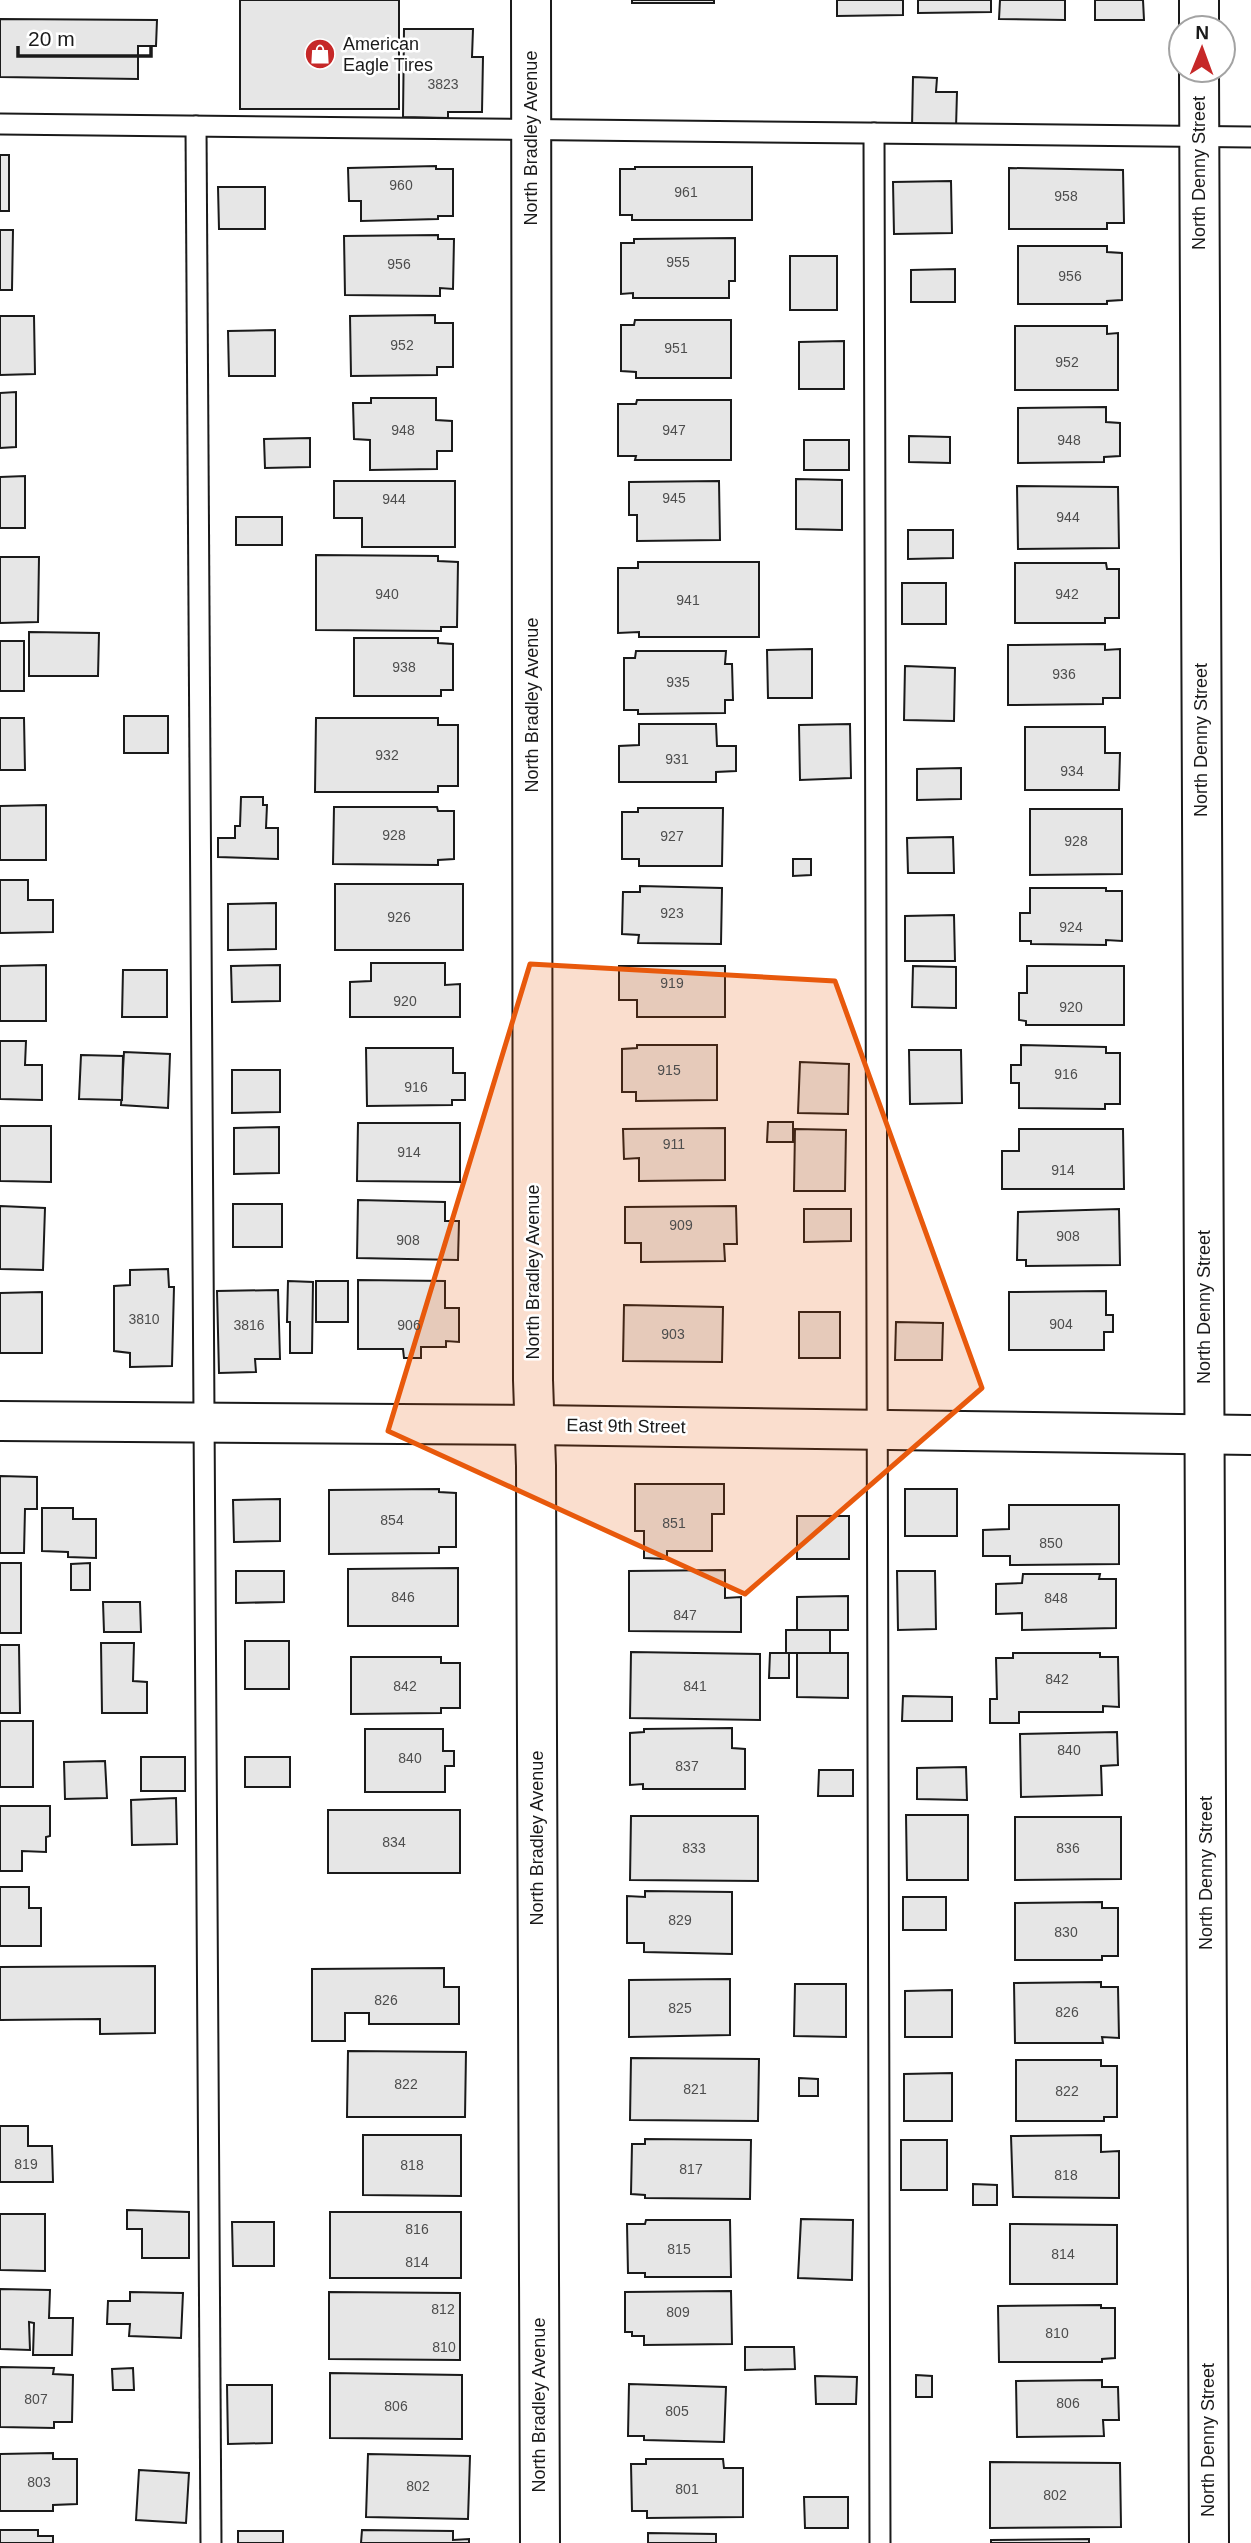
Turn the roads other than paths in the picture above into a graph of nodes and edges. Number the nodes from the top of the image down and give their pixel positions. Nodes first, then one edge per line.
1 (531, 0) edge
2 (1199, 84) edge
3 (0, 124) edge
4 (196, 126) junction
5 (531, 129) junction
6 (874, 133) junction
7 (1199, 136) junction
8 (1251, 137) edge
9 (0, 1421) edge
10 (204, 1422) junction
11 (535, 1425) junction
12 (877, 1430) junction
13 (1204, 1434) junction
14 (1251, 1435) edge
15 (211, 2543) edge
16 (540, 2543) edge
17 (880, 2543) edge
18 (1209, 2543) edge

1 - 5 street, North Bradley Avenue
2 - 7 street, North Denny Street
3 - 4 lane
4 - 5 lane
4 - 10 lane
5 - 6 lane
5 - 11 street, North Bradley Avenue
6 - 7 lane
6 - 12 lane
7 - 8 lane
7 - 13 street, North Denny Street
9 - 10 street, East 9th Street
10 - 11 street, East 9th Street
10 - 15 lane
11 - 12 street, East 9th Street
11 - 16 street, North Bradley Avenue
12 - 13 street, East 9th Street
12 - 17 lane
13 - 14 street, East 9th Street
13 - 18 street, North Denny Street

